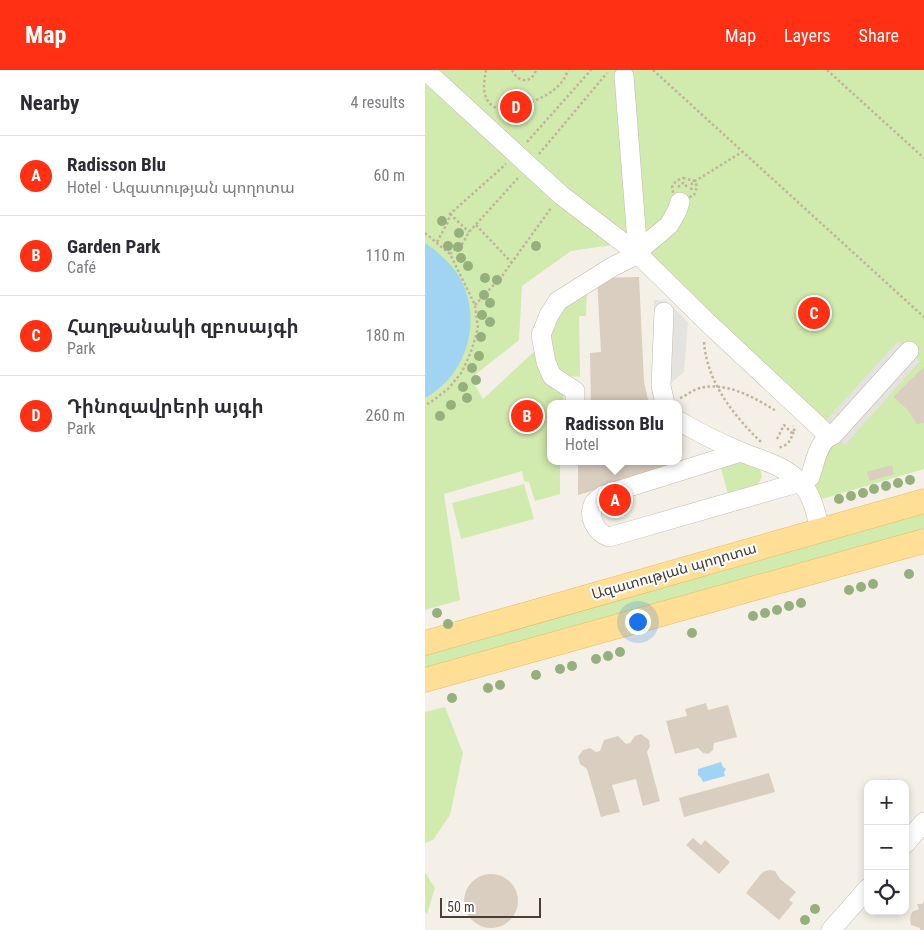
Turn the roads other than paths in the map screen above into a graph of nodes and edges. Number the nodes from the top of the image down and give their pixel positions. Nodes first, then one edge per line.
1 (425, 70) edge
2 (624, 76) dead end
3 (684, 197) road end
4 (638, 254) junction
5 (664, 312) dead end
6 (909, 351) dead end
7 (575, 400) edge
8 (664, 400) edge
9 (682, 423) edge
10 (829, 436) junction
11 (741, 452) junction
12 (801, 482) junction
13 (924, 501) edge
14 (820, 530) junction
15 (924, 541) edge
16 (425, 643) edge
17 (425, 680) edge
18 (924, 822) edge
19 (909, 839) edge
20 (864, 893) edge
21 (831, 930) edge

1 - 4 street
2 - 4 street
3 - 4 street
4 - 7 street
4 - 10 street
5 - 8 street
6 - 10 street
9 - 11 street
10 - 12 street
11 - 12 street
11 - 12 street
12 - 14 street
13 - 14 main road, Ազատության պողոտա
14 - 16 main road, Ազատության պողոտա
15 - 17 main road
18 - 19 street
20 - 21 street

